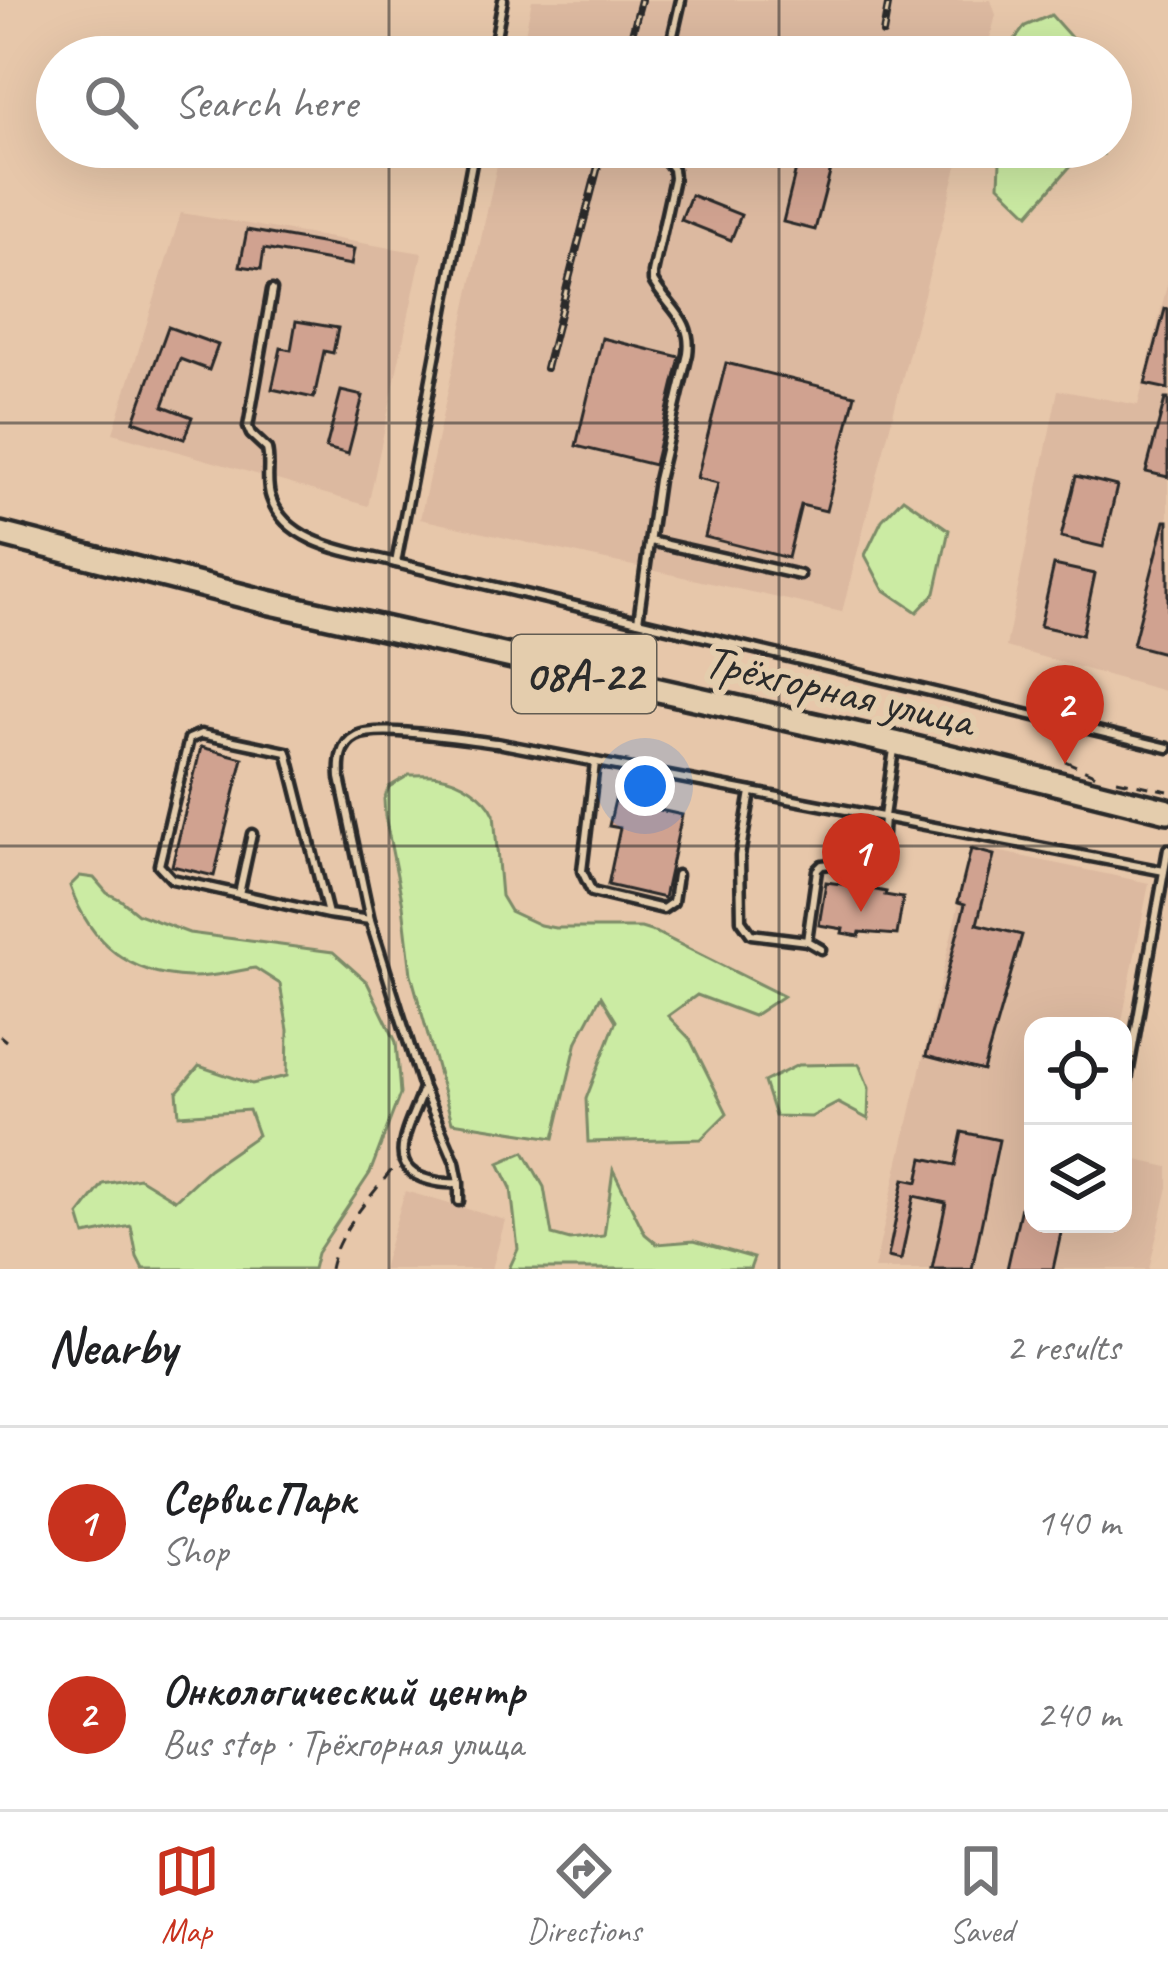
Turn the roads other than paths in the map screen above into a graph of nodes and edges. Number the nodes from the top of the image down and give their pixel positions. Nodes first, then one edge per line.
1 (502, 0) edge
2 (681, 0) edge
3 (496, 36) edge
4 (673, 36) edge
5 (471, 168) edge
6 (672, 168) edge
7 (272, 290) dead end
8 (0, 533) edge
9 (650, 541) junction
10 (396, 563) junction
11 (800, 575) dead end
12 (638, 622) junction
13 (895, 743) junction
14 (1168, 748) edge
15 (596, 763) junction
16 (751, 792) junction
17 (1168, 811) edge
18 (884, 816) junction
19 (252, 834) dead end
20 (1168, 849) edge
21 (1164, 871) junction
22 (677, 875) dead end
23 (239, 894) junction
24 (328, 914) junction
25 (370, 920) junction
26 (807, 941) junction
27 (821, 949) dead end
28 (1132, 1052) edge
29 (423, 1088) junction
30 (459, 1183) junction
31 (459, 1201) dead end

1 - 3 lane
2 - 4 lane
5 - 10 lane
6 - 9 lane
7 - 10 lane
8 - 13 highway, Трёхгорная улица / 08А-22
9 - 11 lane
9 - 12 lane
10 - 12 lane
12 - 14 lane
13 - 17 highway, Трёхгорная улица / 08А-22
13 - 18 lane
15 - 16 lane
15 - 22 lane
15 - 25 lane
16 - 18 lane
16 - 26 lane
18 - 21 lane
18 - 26 lane
19 - 23 lane
20 - 21 lane
21 - 28 lane
23 - 24 lane
23 - 24 lane
24 - 25 lane
25 - 29 lane
26 - 27 lane
29 - 30 lane
29 - 30 lane
30 - 31 lane

